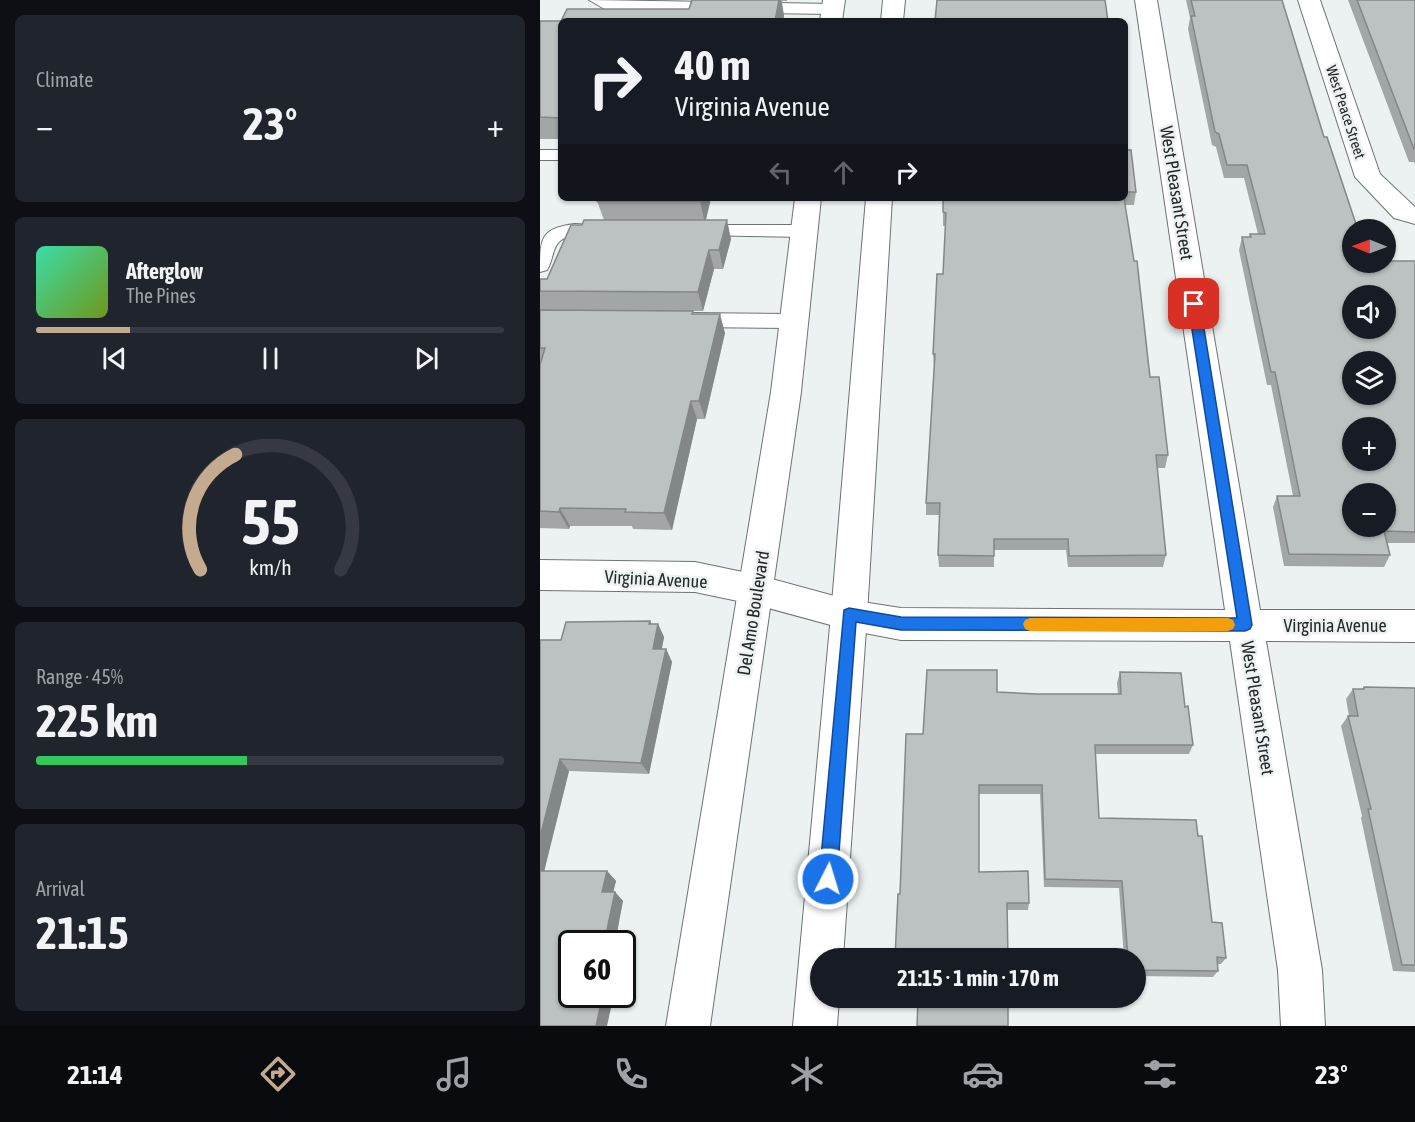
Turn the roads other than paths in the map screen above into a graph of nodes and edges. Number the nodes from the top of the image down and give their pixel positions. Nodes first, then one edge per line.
1 (597, 0) edge
2 (894, 0) edge
3 (1146, 0) edge
4 (1309, 0) edge
5 (832, 10) edge
6 (892, 18) edge
7 (540, 155) edge
8 (558, 155) edge
9 (808, 201) edge
10 (879, 201) edge
11 (1409, 214) edge
12 (615, 230) edge
13 (674, 231) edge
14 (804, 231) junction
15 (540, 265) edge
16 (666, 320) edge
17 (794, 321) junction
18 (540, 575) edge
19 (757, 590) junction
20 (849, 615) junction
21 (1245, 625) junction
22 (1415, 626) edge
23 (822, 948) edge
24 (817, 1008) edge
25 (688, 1026) edge
26 (815, 1026) edge
27 (1303, 1026) edge

1 - 5 lane
2 - 6 street
3 - 21 street, West Pleasant Street
4 - 11 street, West Peace Street
7 - 8 lane
9 - 14 street, Del Amo Boulevard
10 - 20 street
12 - 15 lane
13 - 14 lane
14 - 17 street, Del Amo Boulevard
16 - 17 lane
17 - 19 street, Del Amo Boulevard
18 - 19 street, Virginia Avenue
19 - 20 street, Virginia Avenue
19 - 25 street, Del Amo Boulevard
20 - 21 street, Virginia Avenue
20 - 23 street
21 - 22 street, Virginia Avenue
21 - 27 street, West Pleasant Street
24 - 26 street

